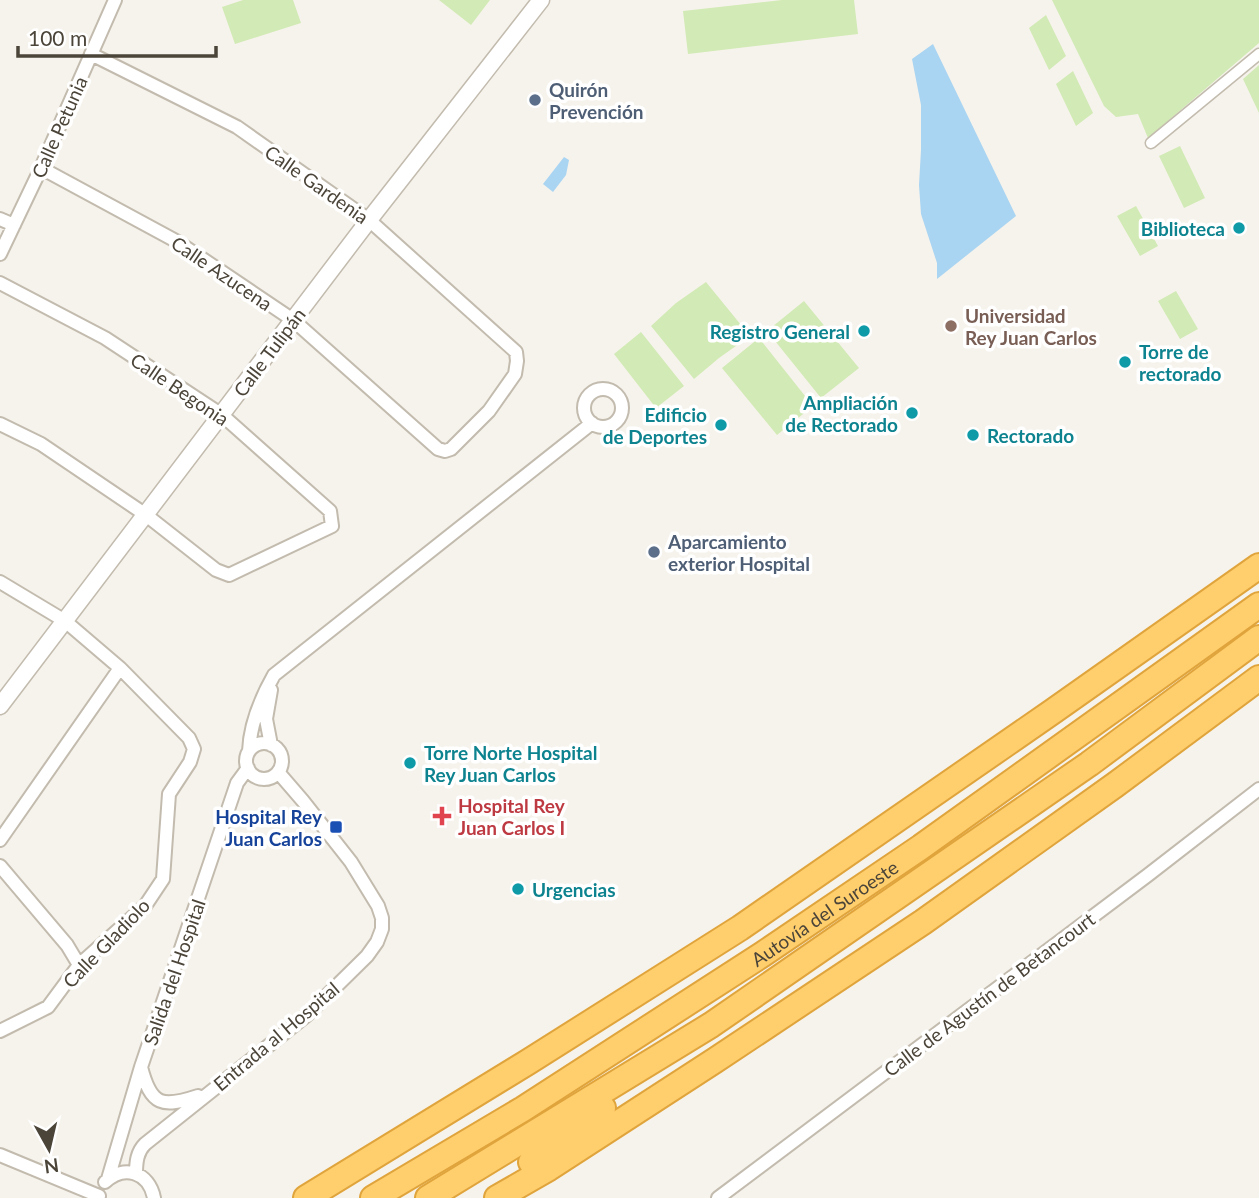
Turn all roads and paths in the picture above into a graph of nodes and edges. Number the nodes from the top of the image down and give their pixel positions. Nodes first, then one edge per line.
1 (115, 0) edge
2 (541, 0) edge
3 (91, 54) junction
4 (1259, 54) edge
5 (1151, 143) dead end
6 (41, 168) junction
7 (0, 219) edge
8 (369, 220) junction
9 (14, 225) junction
10 (0, 254) edge
11 (0, 283) edge
12 (293, 320) junction
13 (222, 415) junction
14 (592, 423) dead end
15 (0, 424) edge
16 (451, 449) joint
17 (146, 515) junction
18 (1259, 556) edge
19 (1259, 566) edge
20 (0, 582) edge
21 (1259, 605) edge
22 (65, 621) junction
23 (1181, 621) junction
24 (1259, 638) edge
25 (120, 668) junction
26 (274, 675) junction
27 (1259, 678) edge
28 (0, 706) edge
29 (271, 745) junction
30 (249, 751) junction
31 (248, 768) junction
32 (278, 772) junction
33 (1259, 789) edge
34 (0, 840) edge
35 (0, 866) edge
36 (79, 965) junction
37 (711, 1025) junction
38 (0, 1031) edge
39 (141, 1067) junction
40 (208, 1093) junction
41 (0, 1155) edge
42 (549, 1168) junction
43 (136, 1174) junction
44 (107, 1179) junction
45 (98, 1197) edge
46 (154, 1198) edge
47 (306, 1198) edge
48 (373, 1198) edge
49 (428, 1198) edge
50 (483, 1198) edge
51 (498, 1198) edge
52 (509, 1198) edge
53 (718, 1198) edge

1 - 3 street, Calle Petunia
2 - 8 street, Calle Tulipán
3 - 6 street, Calle Petunia
3 - 8 street, Calle Gardenia
4 - 5 street
6 - 9 street, Calle Petunia
6 - 12 street, Calle Azucena
7 - 9 street
8 - 12 street, Calle Tulipán
8 - 16 street, Calle Gardenia
9 - 10 street, Calle Petunia
11 - 13 street, Calle Begonia
12 - 13 street, Calle Tulipán
12 - 16 street, Calle Azucena
13 - 17 street, Calle Tulipán
13 - 17 street, Calle Begonia
14 - 26 street
15 - 17 street
17 - 22 street, Calle Tulipán
18 - 23 highway
19 - 23 highway
20 - 22 street
21 - 48 highway, Autovía del Suroeste
22 - 25 street
22 - 28 street, Calle Tulipán
23 - 47 highway
24 - 37 highway, Autovía del Suroeste
25 - 34 street
25 - 36 street, Calle Gladiolo
26 - 29 street
26 - 30 street
27 - 42 highway
29 - 30 street
29 - 32 street
30 - 31 street
31 - 32 street
31 - 39 street, Salida del Hospital
32 - 40 street, Entrada al Hospital
33 - 53 street, Calle de Agustín de Betancourt
35 - 36 street
36 - 38 street, Calle Gladiolo
37 - 49 highway, Autovía del Suroeste
37 - 50 highway
39 - 40 street
39 - 44 street, Salida del Hospital
40 - 43 street, Entrada al Hospital
41 - 45 street
42 - 51 highway
42 - 52 highway
43 - 44 street
43 - 46 street
44 - 45 street, Salida del Hospital

